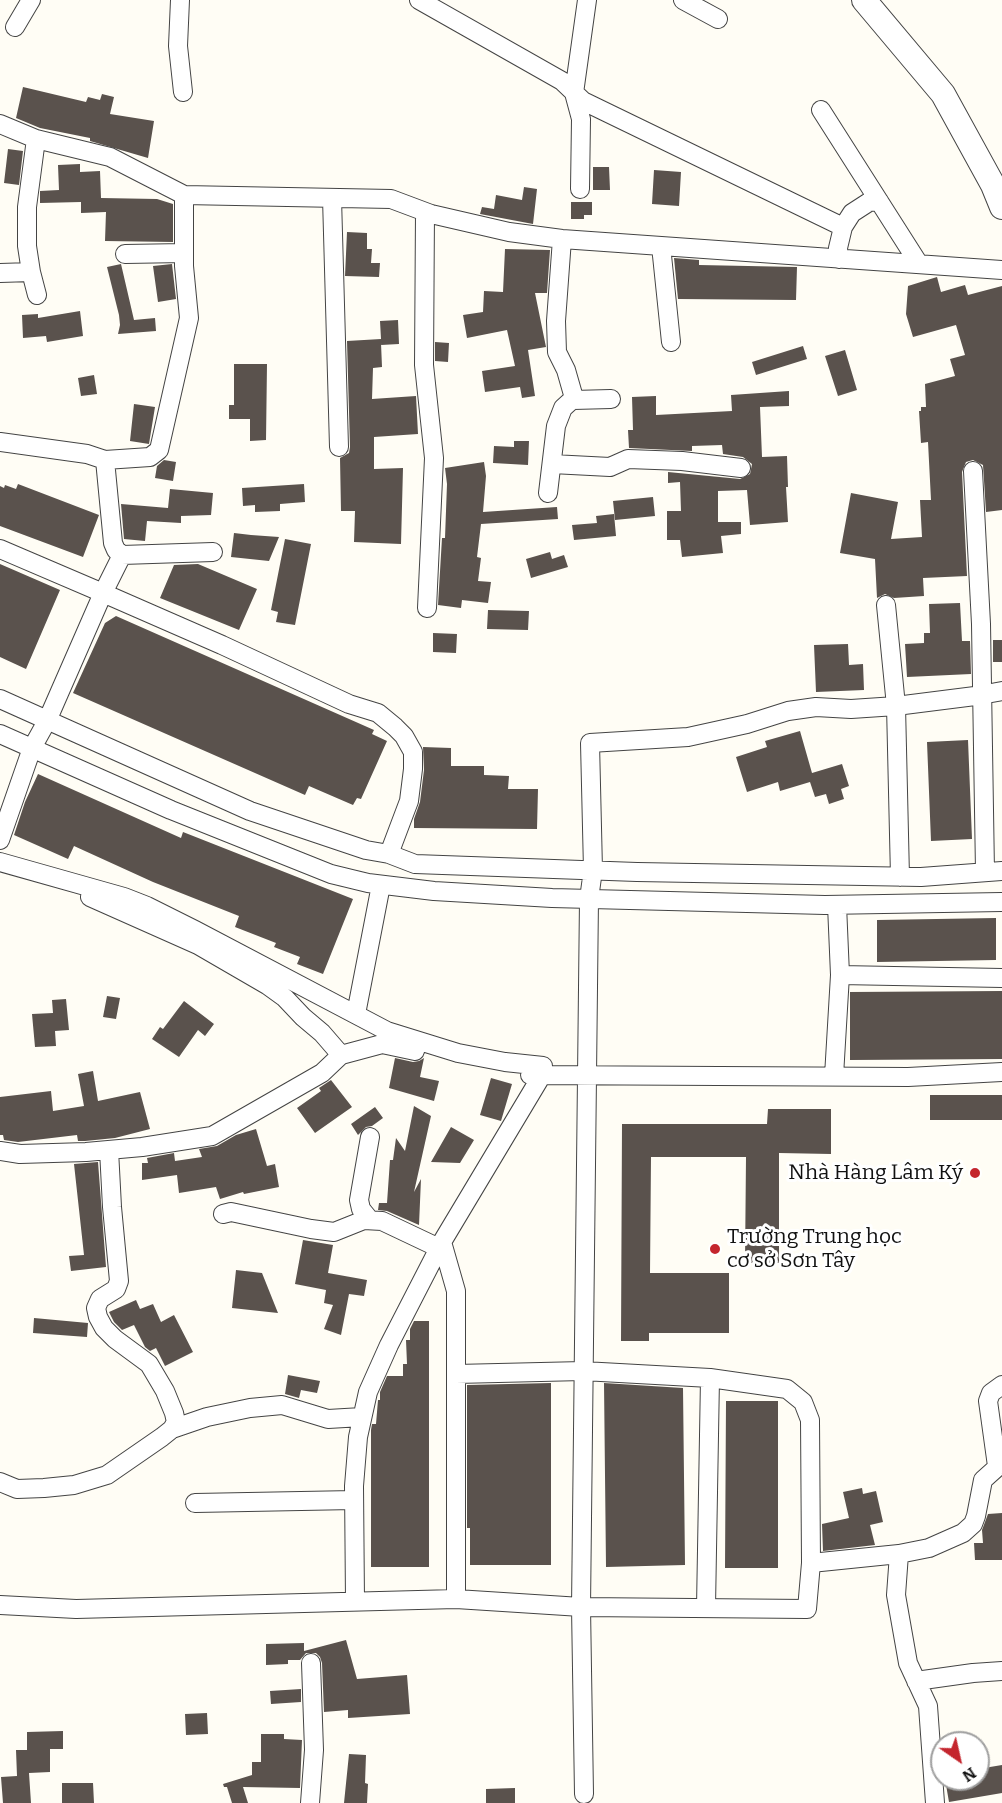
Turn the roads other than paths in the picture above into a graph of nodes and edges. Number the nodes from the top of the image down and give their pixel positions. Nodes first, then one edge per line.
1 (31, 0) edge
2 (180, 0) edge
3 (420, 0) edge
4 (587, 0) edge
5 (683, 0) edge
6 (864, 0) edge
7 (718, 19) dead end
8 (15, 27) dead end
9 (183, 92) dead end
10 (574, 93) junction
11 (821, 110) dead end
12 (0, 124) edge
13 (36, 139) junction
14 (580, 189) dead end
15 (184, 195) junction
16 (332, 198) junction
17 (879, 201) junction
18 (1002, 207) edge
19 (425, 212) junction
20 (843, 227) junction
21 (562, 238) junction
22 (661, 246) junction
23 (184, 253) junction
24 (125, 254) dead end
25 (839, 259) junction
26 (919, 264) junction
27 (1002, 270) edge
28 (31, 272) junction
29 (0, 273) edge
30 (37, 295) dead end
31 (671, 342) dead end
32 (611, 399) dead end
33 (573, 400) junction
34 (0, 442) edge
35 (339, 447) dead end
36 (105, 460) junction
37 (552, 464) junction
38 (741, 468) dead end
39 (973, 471) dead end
40 (548, 493) dead end
41 (0, 549) edge
42 (213, 552) dead end
43 (122, 555) junction
44 (103, 594) junction
45 (886, 605) dead end
46 (427, 608) dead end
47 (1002, 691) edge
48 (981, 695) junction
49 (0, 699) edge
50 (896, 706) junction
51 (47, 721) junction
52 (0, 734) edge
53 (32, 748) junction
54 (0, 840) edge
55 (389, 854) junction
56 (0, 861) edge
57 (0, 869) edge
58 (593, 870) junction
59 (994, 871) edge
60 (900, 877) junction
61 (381, 885) junction
62 (589, 899) junction
63 (1002, 902) edge
64 (837, 905) junction
65 (840, 975) junction
66 (1002, 978) edge
67 (356, 1014) junction
68 (341, 1055) junction
69 (1002, 1072) edge
70 (542, 1075) junction
71 (587, 1075) junction
72 (834, 1076) junction
73 (370, 1137) dead end
74 (109, 1150) junction
75 (0, 1151) edge
76 (223, 1214) dead end
77 (370, 1220) junction
78 (440, 1245) junction
79 (583, 1371) junction
80 (456, 1374) junction
81 (710, 1378) junction
82 (1002, 1385) edge
83 (362, 1417) junction
84 (172, 1429) junction
85 (1000, 1465) edge
86 (0, 1482) edge
87 (354, 1500) junction
88 (195, 1503) dead end
89 (898, 1554) junction
90 (811, 1563) junction
91 (456, 1599) junction
92 (355, 1601) junction
93 (0, 1605) edge
94 (581, 1607) junction
95 (706, 1608) junction
96 (310, 1663) dead end
97 (1002, 1671) edge
98 (916, 1681) junction
99 (584, 1794) dead end
100 (310, 1803) edge
101 (935, 1803) edge

1 - 8 street
2 - 9 street
3 - 10 street
4 - 10 street
5 - 7 street
6 - 18 street
10 - 14 street
10 - 20 street
11 - 17 street
12 - 13 street
13 - 15 street
13 - 28 street
15 - 16 street
15 - 23 street
16 - 19 street
16 - 35 street
17 - 20 street
17 - 26 street
19 - 21 street
19 - 46 street
20 - 25 street
21 - 22 street
21 - 33 street
22 - 25 street
22 - 31 street
23 - 24 street
23 - 36 street
25 - 26 street
26 - 27 street
28 - 29 street
28 - 30 street
32 - 33 street
33 - 37 street
34 - 36 street
36 - 43 street
37 - 38 street
37 - 40 street
39 - 48 street
41 - 44 street
42 - 43 street
43 - 44 street
44 - 51 street
44 - 55 street
45 - 50 street
47 - 48 street
48 - 50 street
48 - 59 street
49 - 51 street
50 - 58 street
50 - 60 street
51 - 53 street
51 - 55 street
52 - 53 street
53 - 54 street
53 - 61 street
55 - 58 street
56 - 67 street
57 - 68 street
58 - 60 street
58 - 62 street
59 - 60 street
61 - 62 street
61 - 67 street
62 - 64 street
62 - 71 street
63 - 64 street
64 - 65 street
65 - 66 street
65 - 72 street
67 - 70 street
68 - 70 street
68 - 74 street
69 - 72 street
70 - 71 street
70 - 78 street
71 - 72 street
71 - 79 street
73 - 77 street
74 - 75 street
74 - 84 street
76 - 77 street
77 - 78 street
78 - 80 street
78 - 83 street
79 - 80 street
79 - 81 street
79 - 94 street
80 - 91 street
81 - 90 street
81 - 95 street
82 - 85 street
83 - 84 street
83 - 87 street
84 - 86 street
85 - 89 street
87 - 88 street
87 - 92 street
89 - 90 street
89 - 98 street
90 - 95 street
91 - 92 street
91 - 94 street
92 - 93 street
94 - 95 street
94 - 99 street
96 - 100 street
97 - 98 street
98 - 101 street

